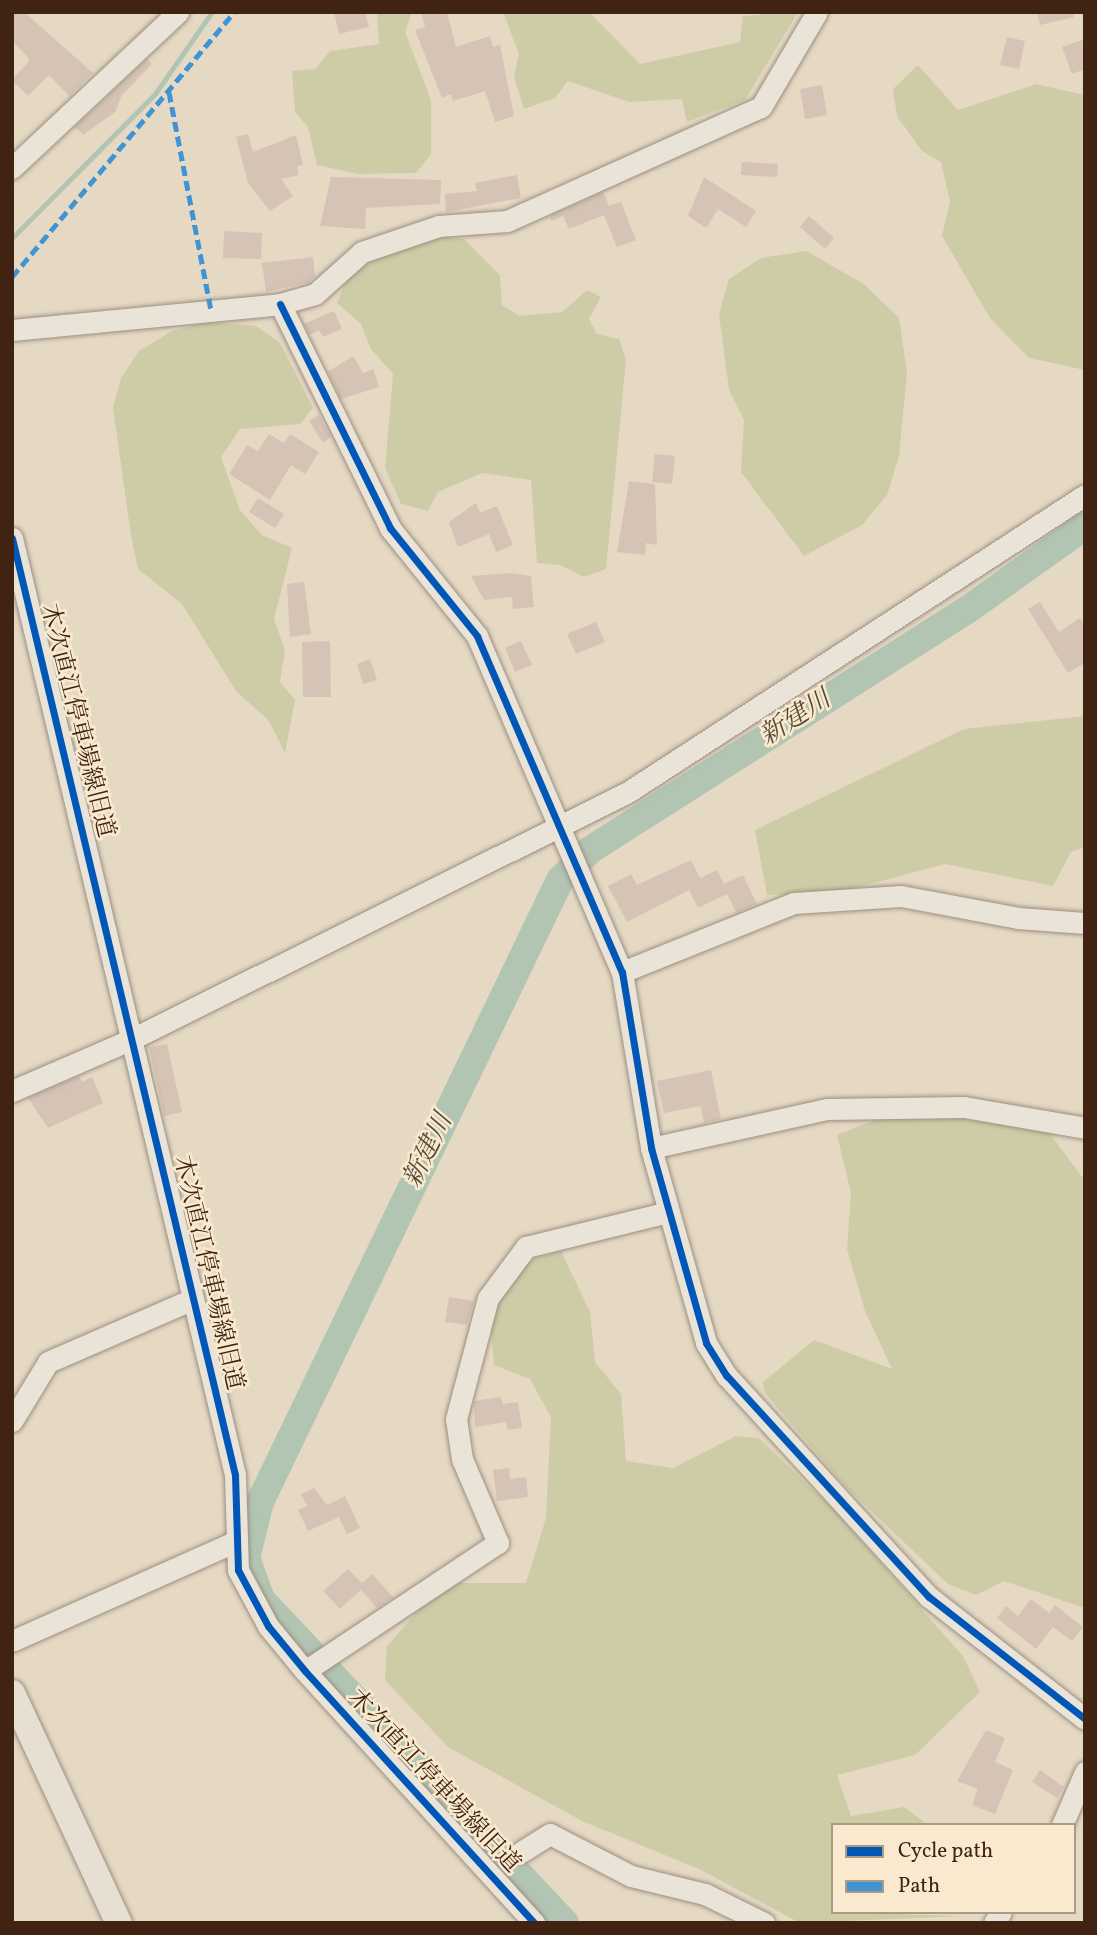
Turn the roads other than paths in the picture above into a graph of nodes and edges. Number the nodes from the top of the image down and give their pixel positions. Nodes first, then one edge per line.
1 (178, 12) edge
2 (817, 12) edge
3 (12, 168) edge
4 (280, 304) junction
5 (12, 330) edge
6 (1085, 495) edge
7 (13, 542) edge
8 (563, 833) junction
9 (1085, 923) edge
10 (622, 972) junction
11 (132, 1039) junction
12 (12, 1091) edge
13 (1085, 1128) edge
14 (651, 1148) junction
15 (668, 1212) junction
16 (193, 1299) junction
17 (12, 1421) edge
18 (237, 1541) junction
19 (12, 1641) edge
20 (305, 1671) junction
21 (12, 1693) edge
22 (1085, 1719) edge
23 (1085, 1772) edge
24 (1063, 1823) edge
25 (521, 1853) dead end
26 (119, 1923) edge
27 (534, 1923) edge
28 (764, 1923) edge

1 - 3 street
2 - 4 street
4 - 5 street
4 - 8 street
6 - 8 street
7 - 11 street, 木次直江停車場線旧道
8 - 10 street
8 - 11 street
9 - 10 street
10 - 14 street
11 - 12 street
11 - 16 street, 木次直江停車場線旧道
13 - 14 street
14 - 15 street
15 - 20 street
15 - 22 street
16 - 17 street
16 - 18 street, 木次直江停車場線旧道
18 - 19 street
18 - 20 street, 木次直江停車場線旧道
20 - 27 street, 木次直江停車場線旧道
21 - 26 main road
23 - 24 street
25 - 28 street

